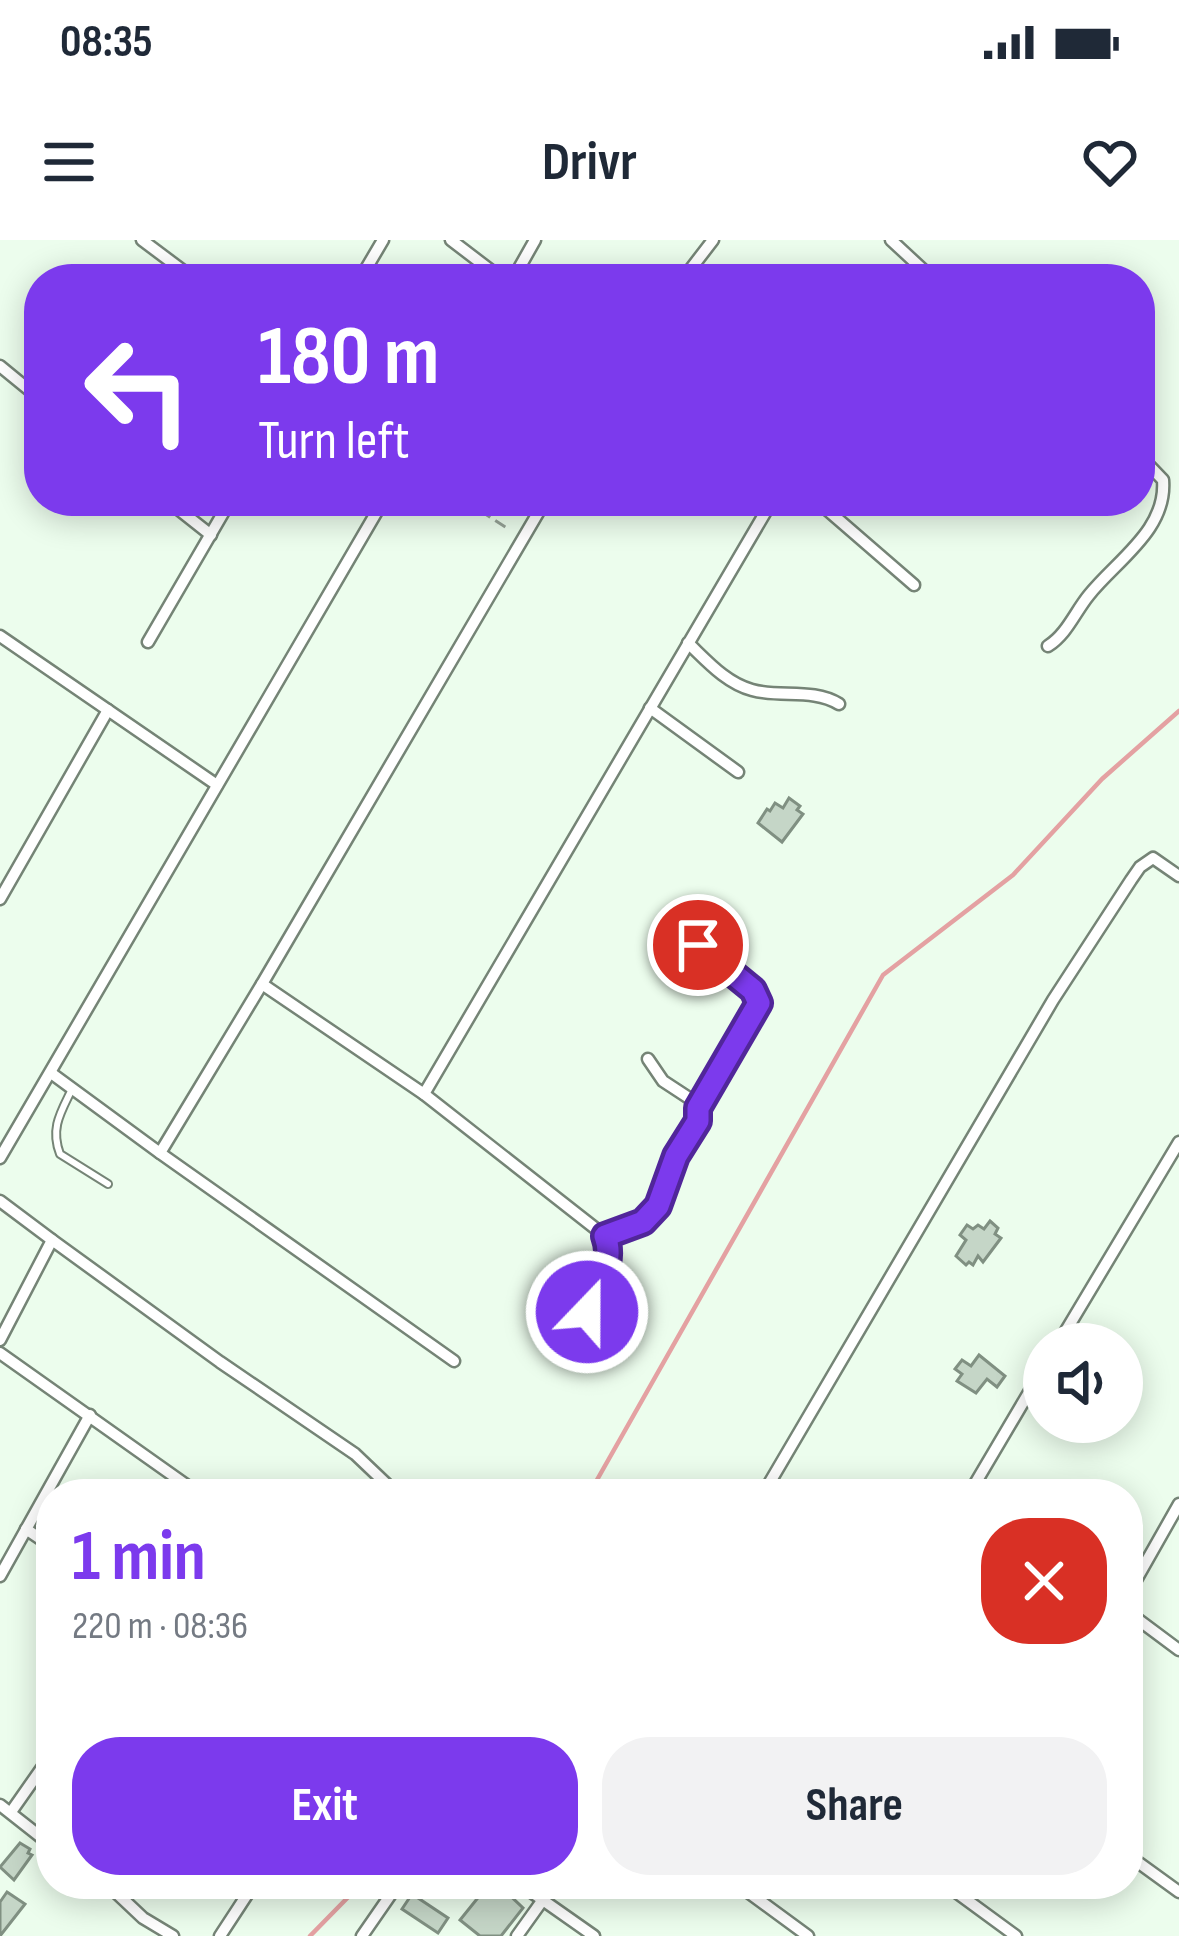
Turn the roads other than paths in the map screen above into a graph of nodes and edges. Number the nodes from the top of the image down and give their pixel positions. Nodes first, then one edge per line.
1 (142, 240) edge
2 (452, 240) edge
3 (713, 240) edge
4 (891, 240) edge
5 (174, 264) edge
6 (483, 264) edge
7 (695, 264) edge
8 (916, 264) edge
9 (0, 366) edge
10 (24, 386) edge
11 (1155, 472) edge
12 (187, 516) edge
13 (222, 516) edge
14 (373, 516) edge
15 (536, 516) edge
16 (763, 516) edge
17 (834, 516) edge
18 (211, 535) junction
19 (914, 585) dead end
20 (0, 636) edge
21 (148, 643) dead end
22 (688, 643) junction
23 (1048, 646) dead end
24 (839, 704) dead end
25 (650, 708) junction
26 (108, 710) junction
27 (738, 772) dead end
28 (217, 785) junction
29 (1179, 876) edge
30 (0, 898) edge
31 (698, 945) dead end
32 (262, 984) junction
33 (648, 1059) dead end
34 (51, 1073) junction
35 (72, 1089) junction
36 (424, 1094) junction
37 (698, 1108) junction
38 (1179, 1142) edge
39 (160, 1153) junction
40 (0, 1157) edge
41 (108, 1184) dead end
42 (0, 1201) edge
43 (605, 1236) junction
44 (52, 1240) junction
45 (587, 1312) dead end
46 (1071, 1323) edge
47 (0, 1340) edge
48 (0, 1353) edge
49 (454, 1361) dead end
50 (1023, 1403) edge
51 (90, 1415) junction
52 (54, 1479) edge
53 (178, 1479) edge
54 (381, 1479) edge
55 (772, 1479) edge
56 (978, 1479) edge
57 (1179, 1504) edge
58 (36, 1510) edge
59 (26, 1528) junction
60 (36, 1535) edge
61 (1143, 1568) edge
62 (0, 1576) edge
63 (1143, 1623) edge
64 (1179, 1650) edge
65 (36, 1772) edge
66 (5, 1808) edge
67 (36, 1833) edge
68 (1143, 1867) edge
69 (1179, 1892) edge
70 (123, 1899) edge
71 (244, 1899) edge
72 (388, 1899) edge
73 (539, 1899) edge
74 (757, 1899) edge
75 (965, 1899) edge
76 (542, 1901) junction
77 (173, 1936) edge
78 (220, 1936) edge
79 (362, 1936) edge
80 (517, 1936) edge
81 (594, 1936) edge
82 (808, 1936) edge
83 (1016, 1936) edge

1 - 5 street
2 - 6 street
3 - 7 street
4 - 8 street
9 - 10 street
11 - 23 street
12 - 18 street
13 - 18 street
14 - 28 street
15 - 32 street
16 - 22 street
17 - 19 street
18 - 21 street
20 - 26 street
22 - 24 street
22 - 25 street
25 - 27 street
25 - 36 street
26 - 28 street
26 - 30 street
28 - 34 street
29 - 55 street
31 - 37 lane
32 - 36 street
32 - 39 street
33 - 37 street
34 - 35 street
34 - 40 street
35 - 39 street
35 - 41 lane
36 - 43 street
37 - 43 street
38 - 46 street
39 - 49 street
42 - 44 street
43 - 45 street
44 - 47 street
44 - 54 street
48 - 51 street
50 - 56 street
51 - 52 street
51 - 53 street
57 - 61 street
58 - 59 street
59 - 60 street
59 - 62 street
63 - 64 street
65 - 66 street
66 - 67 street
68 - 69 street
70 - 77 street
71 - 78 street
72 - 79 street
73 - 76 street
74 - 82 street
75 - 83 street
76 - 80 street
76 - 81 street

